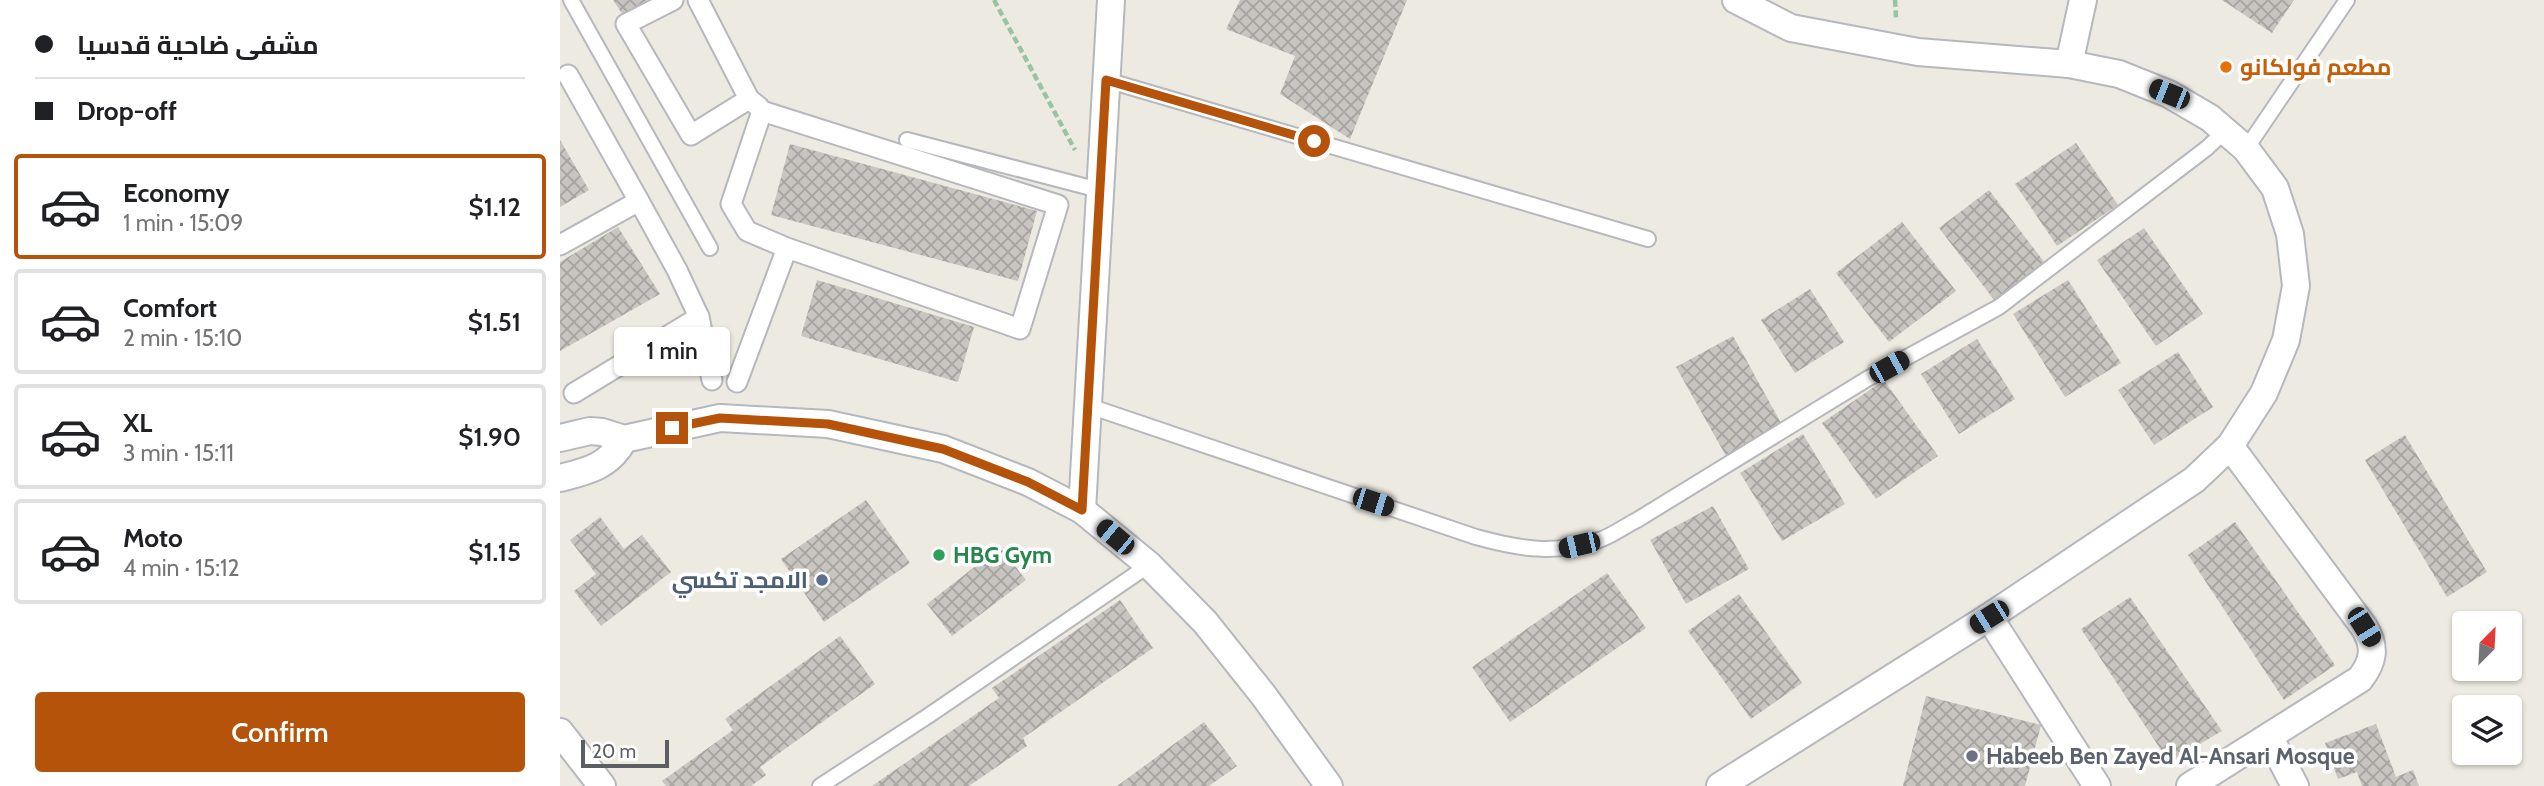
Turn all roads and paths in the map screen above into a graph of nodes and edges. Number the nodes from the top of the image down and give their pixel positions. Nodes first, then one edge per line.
1 (572, 0) edge
2 (673, 0) edge
3 (698, 0) edge
4 (993, 0) edge
5 (1111, 0) edge
6 (1735, 0) edge
7 (1895, 0) edge
8 (2084, 0) edge
9 (2347, 0) edge
10 (1896, 18) dead end
11 (2069, 64) junction
12 (568, 75) dead end
13 (1106, 80) junction
14 (756, 105) junction
15 (2225, 131) junction
16 (907, 140) dead end
17 (2246, 149) junction
18 (1080, 160) dead end
19 (1100, 190) junction
20 (639, 201) junction
21 (1648, 239) dead end
22 (560, 245) edge
23 (787, 247) junction
24 (710, 248) dead end
25 (699, 317) junction
26 (712, 380) dead end
27 (737, 382) dead end
28 (574, 393) dead end
29 (1089, 406) junction
30 (560, 438) edge
31 (624, 439) junction
32 (2230, 446) junction
33 (560, 478) edge
34 (1082, 510) junction
35 (1149, 565) junction
36 (1989, 617) junction
37 (560, 732) edge
38 (2270, 738) junction
39 (1325, 785) edge
40 (602, 786) edge
41 (820, 786) edge
42 (1720, 786) edge
43 (2096, 786) edge
44 (2190, 786) edge
45 (2295, 786) edge

1 - 24 lane
2 - 14 street
3 - 14 street
4 - 18 path
5 - 13 street
6 - 11 street
7 - 10 path
8 - 11 street
9 - 17 lane
11 - 15 street
12 - 20 street
13 - 19 street
13 - 21 lane
14 - 23 street
14 - 23 street
15 - 17 street
15 - 29 lane
16 - 19 lane
17 - 32 street
19 - 29 street
20 - 22 street
20 - 25 street
23 - 27 street
25 - 26 street
25 - 28 street
29 - 34 street
30 - 31 street
31 - 33 street
31 - 34 street
32 - 36 street
32 - 38 street
34 - 35 street
35 - 39 street
35 - 41 lane
36 - 42 street
36 - 43 street
37 - 40 street
38 - 44 street
38 - 45 street

